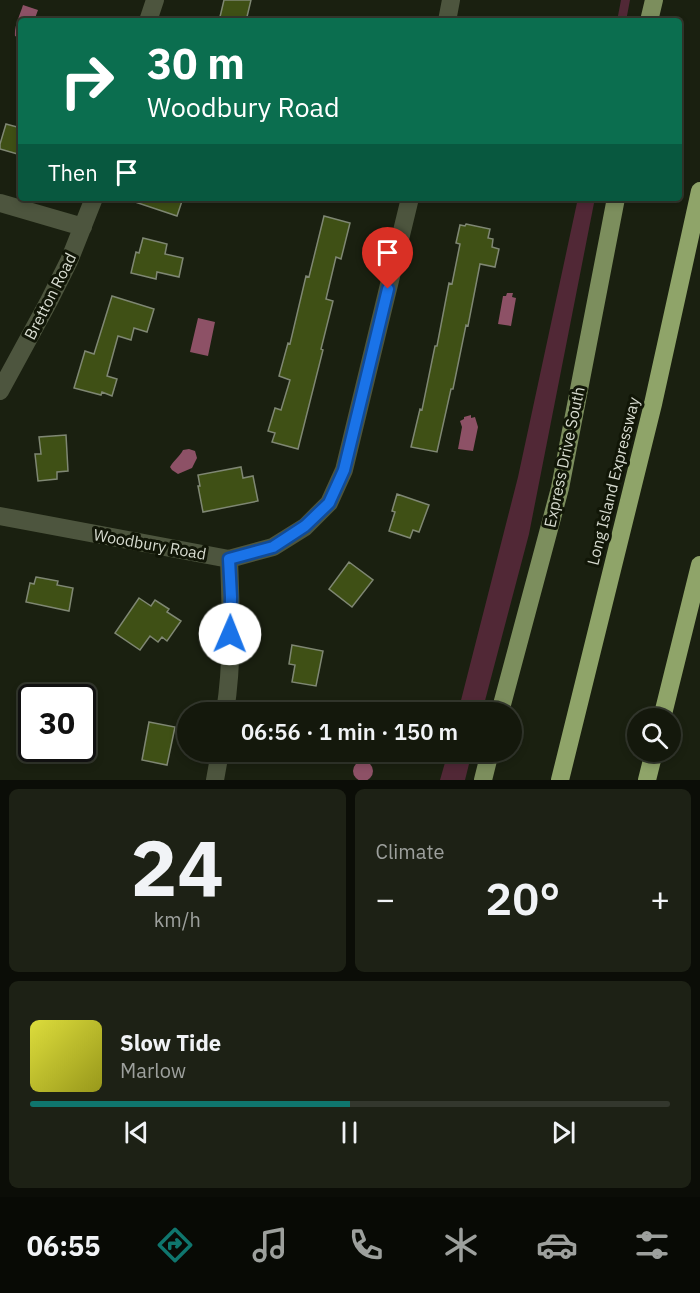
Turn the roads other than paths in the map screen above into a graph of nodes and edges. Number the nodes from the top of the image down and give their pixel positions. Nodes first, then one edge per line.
1 (155, 0) edge
2 (451, 0) edge
3 (654, 0) edge
4 (149, 18) edge
5 (448, 18) edge
6 (651, 18) edge
7 (700, 191) edge
8 (93, 201) edge
9 (409, 201) edge
10 (615, 201) edge
11 (0, 203) edge
12 (82, 227) junction
13 (0, 391) edge
14 (0, 516) edge
15 (229, 559) junction
16 (700, 565) edge
17 (226, 702) edge
18 (503, 702) edge
19 (664, 708) edge
20 (218, 762) edge
21 (488, 762) edge
22 (652, 762) edge
23 (215, 780) edge
24 (483, 780) edge
25 (560, 780) edge
26 (647, 780) edge

1 - 4 street
2 - 5 street
3 - 6 main road
7 - 25 highway, Long Island Expressway
8 - 12 street, Bretton Road
9 - 15 street, Woodbury Road
10 - 18 main road, Express Drive South
11 - 12 street
12 - 13 street, Bretton Road
14 - 15 street, Woodbury Road
15 - 17 street
16 - 19 highway
20 - 23 street
21 - 24 main road
22 - 26 highway

